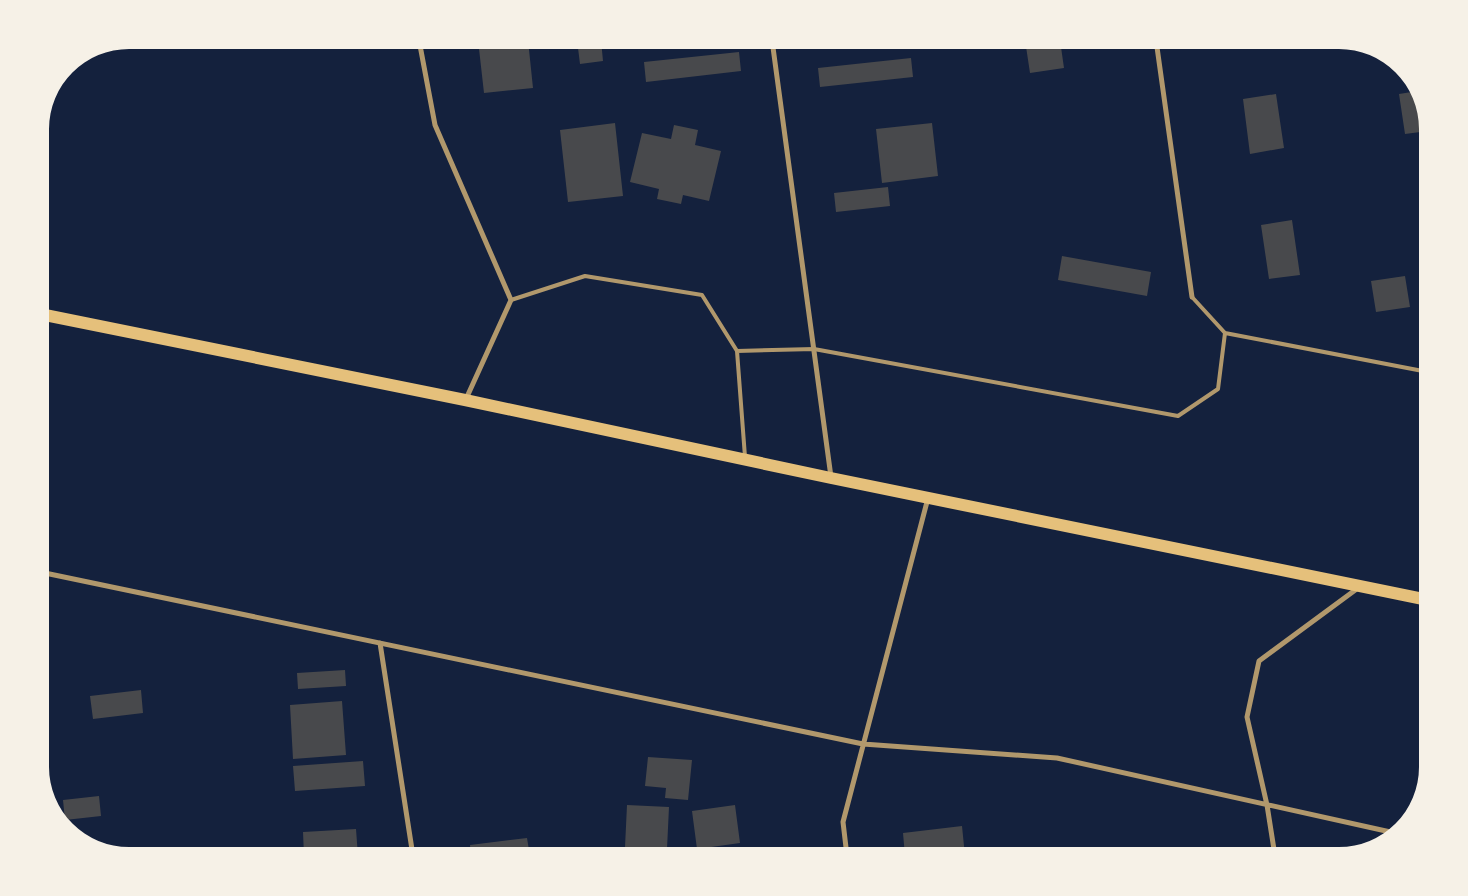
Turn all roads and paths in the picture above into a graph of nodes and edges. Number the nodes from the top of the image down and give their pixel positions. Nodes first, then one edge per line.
1 (422, 49) edge
2 (773, 49) edge
3 (1157, 49) edge
4 (1192, 297) joint
5 (511, 300) junction
6 (49, 316) edge
7 (1225, 334) junction
8 (814, 349) junction
9 (737, 350) junction
10 (1419, 370) edge
11 (465, 400) junction
12 (745, 460) junction
13 (831, 478) junction
14 (928, 498) junction
15 (49, 574) edge
16 (1361, 586) junction
17 (1419, 598) edge
18 (380, 643) junction
19 (864, 744) junction
20 (1267, 805) junction
21 (1387, 831) edge
22 (412, 847) edge
23 (846, 847) edge
24 (1273, 847) edge

1 - 5 street
2 - 8 street
3 - 4 street
4 - 7 lane
5 - 9 lane
5 - 11 street
6 - 11 main road
7 - 8 lane
7 - 10 lane
8 - 9 lane
8 - 13 street
9 - 12 lane
11 - 12 main road
12 - 13 main road
13 - 14 main road
14 - 16 main road
14 - 19 street
15 - 18 street
16 - 17 main road
16 - 20 street
18 - 19 street
18 - 22 street
19 - 20 street
19 - 23 street
20 - 21 street
20 - 24 street

